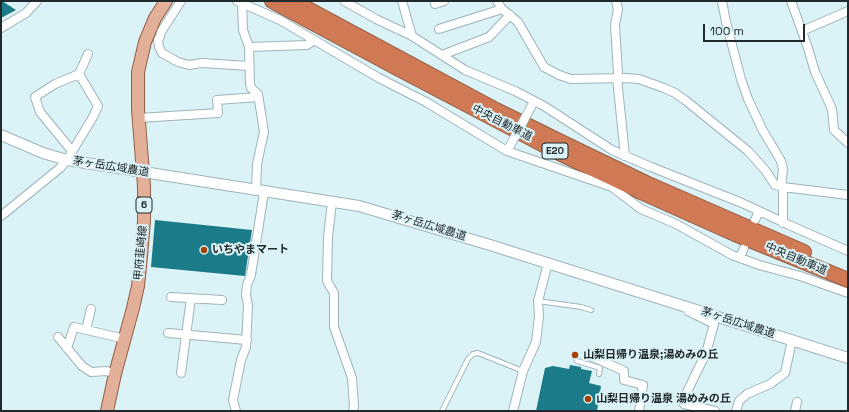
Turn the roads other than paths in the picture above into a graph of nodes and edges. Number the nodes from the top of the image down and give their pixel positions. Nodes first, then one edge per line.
1 (36, 1) edge
2 (166, 1) edge
3 (181, 1) edge
4 (268, 1) edge
5 (272, 1) edge
6 (344, 1) edge
7 (402, 1) edge
8 (444, 1) edge
9 (497, 1) edge
10 (616, 1) edge
11 (722, 1) edge
12 (791, 1) edge
13 (240, 2) edge
14 (435, 4) dead end
15 (295, 7) edge
16 (502, 9) junction
17 (848, 11) edge
18 (510, 15) junction
19 (1, 28) edge
20 (439, 29) dead end
21 (802, 31) junction
22 (155, 34) junction
23 (412, 36) junction
24 (313, 41) junction
25 (249, 48) junction
26 (88, 54) dead end
27 (442, 55) junction
28 (249, 66) junction
29 (79, 74) junction
30 (617, 78) junction
31 (258, 97) junction
32 (533, 103) junction
33 (139, 118) junction
34 (1, 135) edge
35 (848, 143) edge
36 (509, 148) junction
37 (72, 151) junction
38 (625, 156) junction
39 (66, 160) junction
40 (143, 171) junction
41 (782, 187) junction
42 (260, 191) junction
43 (847, 193) edge
44 (332, 202) junction
45 (759, 211) junction
46 (1, 216) edge
47 (755, 220) dead end
48 (783, 223) junction
49 (744, 248) dead end
50 (848, 251) edge
51 (740, 257) junction
52 (548, 263) junction
53 (848, 270) edge
54 (848, 280) edge
55 (848, 293) edge
56 (171, 297) dead end
57 (191, 298) junction
58 (222, 300) dead end
59 (538, 301) junction
60 (686, 306) junction
61 (91, 309) dead end
62 (592, 310) dead end
63 (86, 330) junction
64 (168, 333) dead end
65 (186, 335) junction
66 (58, 338) dead end
67 (125, 339) junction
68 (247, 340) junction
69 (792, 340) junction
70 (67, 348) junction
71 (575, 355) dead end
72 (593, 357) dead end
73 (848, 358) edge
74 (523, 370) junction
75 (181, 372) dead end
76 (115, 374) junction
77 (600, 374) dead end
78 (796, 402) dead end
79 (684, 408) edge
80 (107, 411) edge
81 (236, 411) edge
82 (353, 411) edge
83 (442, 411) edge
84 (513, 411) edge
85 (639, 411) edge
86 (715, 411) edge
87 (736, 411) edge
88 (795, 411) edge

1 - 19 street
2 - 22 main road, 甲府韮崎線 / 6
3 - 22 street
4 - 15 highway
5 - 15 highway, 中央自動車道 / E20
6 - 23 street
7 - 23 street
8 - 14 street
9 - 16 street
10 - 30 street
11 - 41 street
12 - 21 street
13 - 24 street
13 - 25 street
15 - 53 highway, 中央自動車道 / E20
15 - 54 highway, 中央自動車道 / E20
16 - 18 street
16 - 20 street
17 - 21 street
18 - 27 street
18 - 30 street
21 - 35 street
22 - 28 street
22 - 33 main road, 甲府韮崎線 / 6
23 - 27 street
24 - 25 street
24 - 36 street
25 - 28 street
26 - 29 street
27 - 32 street
28 - 31 street
29 - 37 street
29 - 37 street
30 - 38 street
30 - 41 street
31 - 33 street
31 - 42 street
32 - 36 street, bridge
32 - 38 street
33 - 40 main road, 甲府韮崎線 / 6
34 - 39 street, 茅ヶ岳広域農道
36 - 51 street
37 - 39 street
38 - 45 street
39 - 40 street, 茅ヶ岳広域農道
39 - 46 street
40 - 42 street, 茅ヶ岳広域農道
40 - 67 main road, 甲府韮崎線 / 6
41 - 43 street
41 - 48 street
42 - 44 street, 茅ヶ岳広域農道
42 - 68 street
44 - 52 street, 茅ヶ岳広域農道
44 - 82 street
45 - 47 street
45 - 48 street
48 - 50 street
49 - 51 street
51 - 55 street
52 - 59 street
52 - 60 street, 茅ヶ岳広域農道
56 - 57 street
57 - 58 street
57 - 65 street
59 - 62 lane
59 - 74 street
60 - 69 street, 茅ヶ岳広域農道
60 - 79 street
61 - 63 street
63 - 67 street
63 - 70 street
64 - 65 street
65 - 68 street
65 - 75 street
66 - 70 street
67 - 76 main road, 甲府韮崎線 / 6
68 - 81 street
69 - 73 street, 茅ヶ岳広域農道
69 - 87 street
70 - 76 street
71 - 77 lane
72 - 85 street
74 - 83 lane
74 - 84 street
76 - 80 main road, 甲府韮崎線 / 6
78 - 88 street
79 - 86 street

